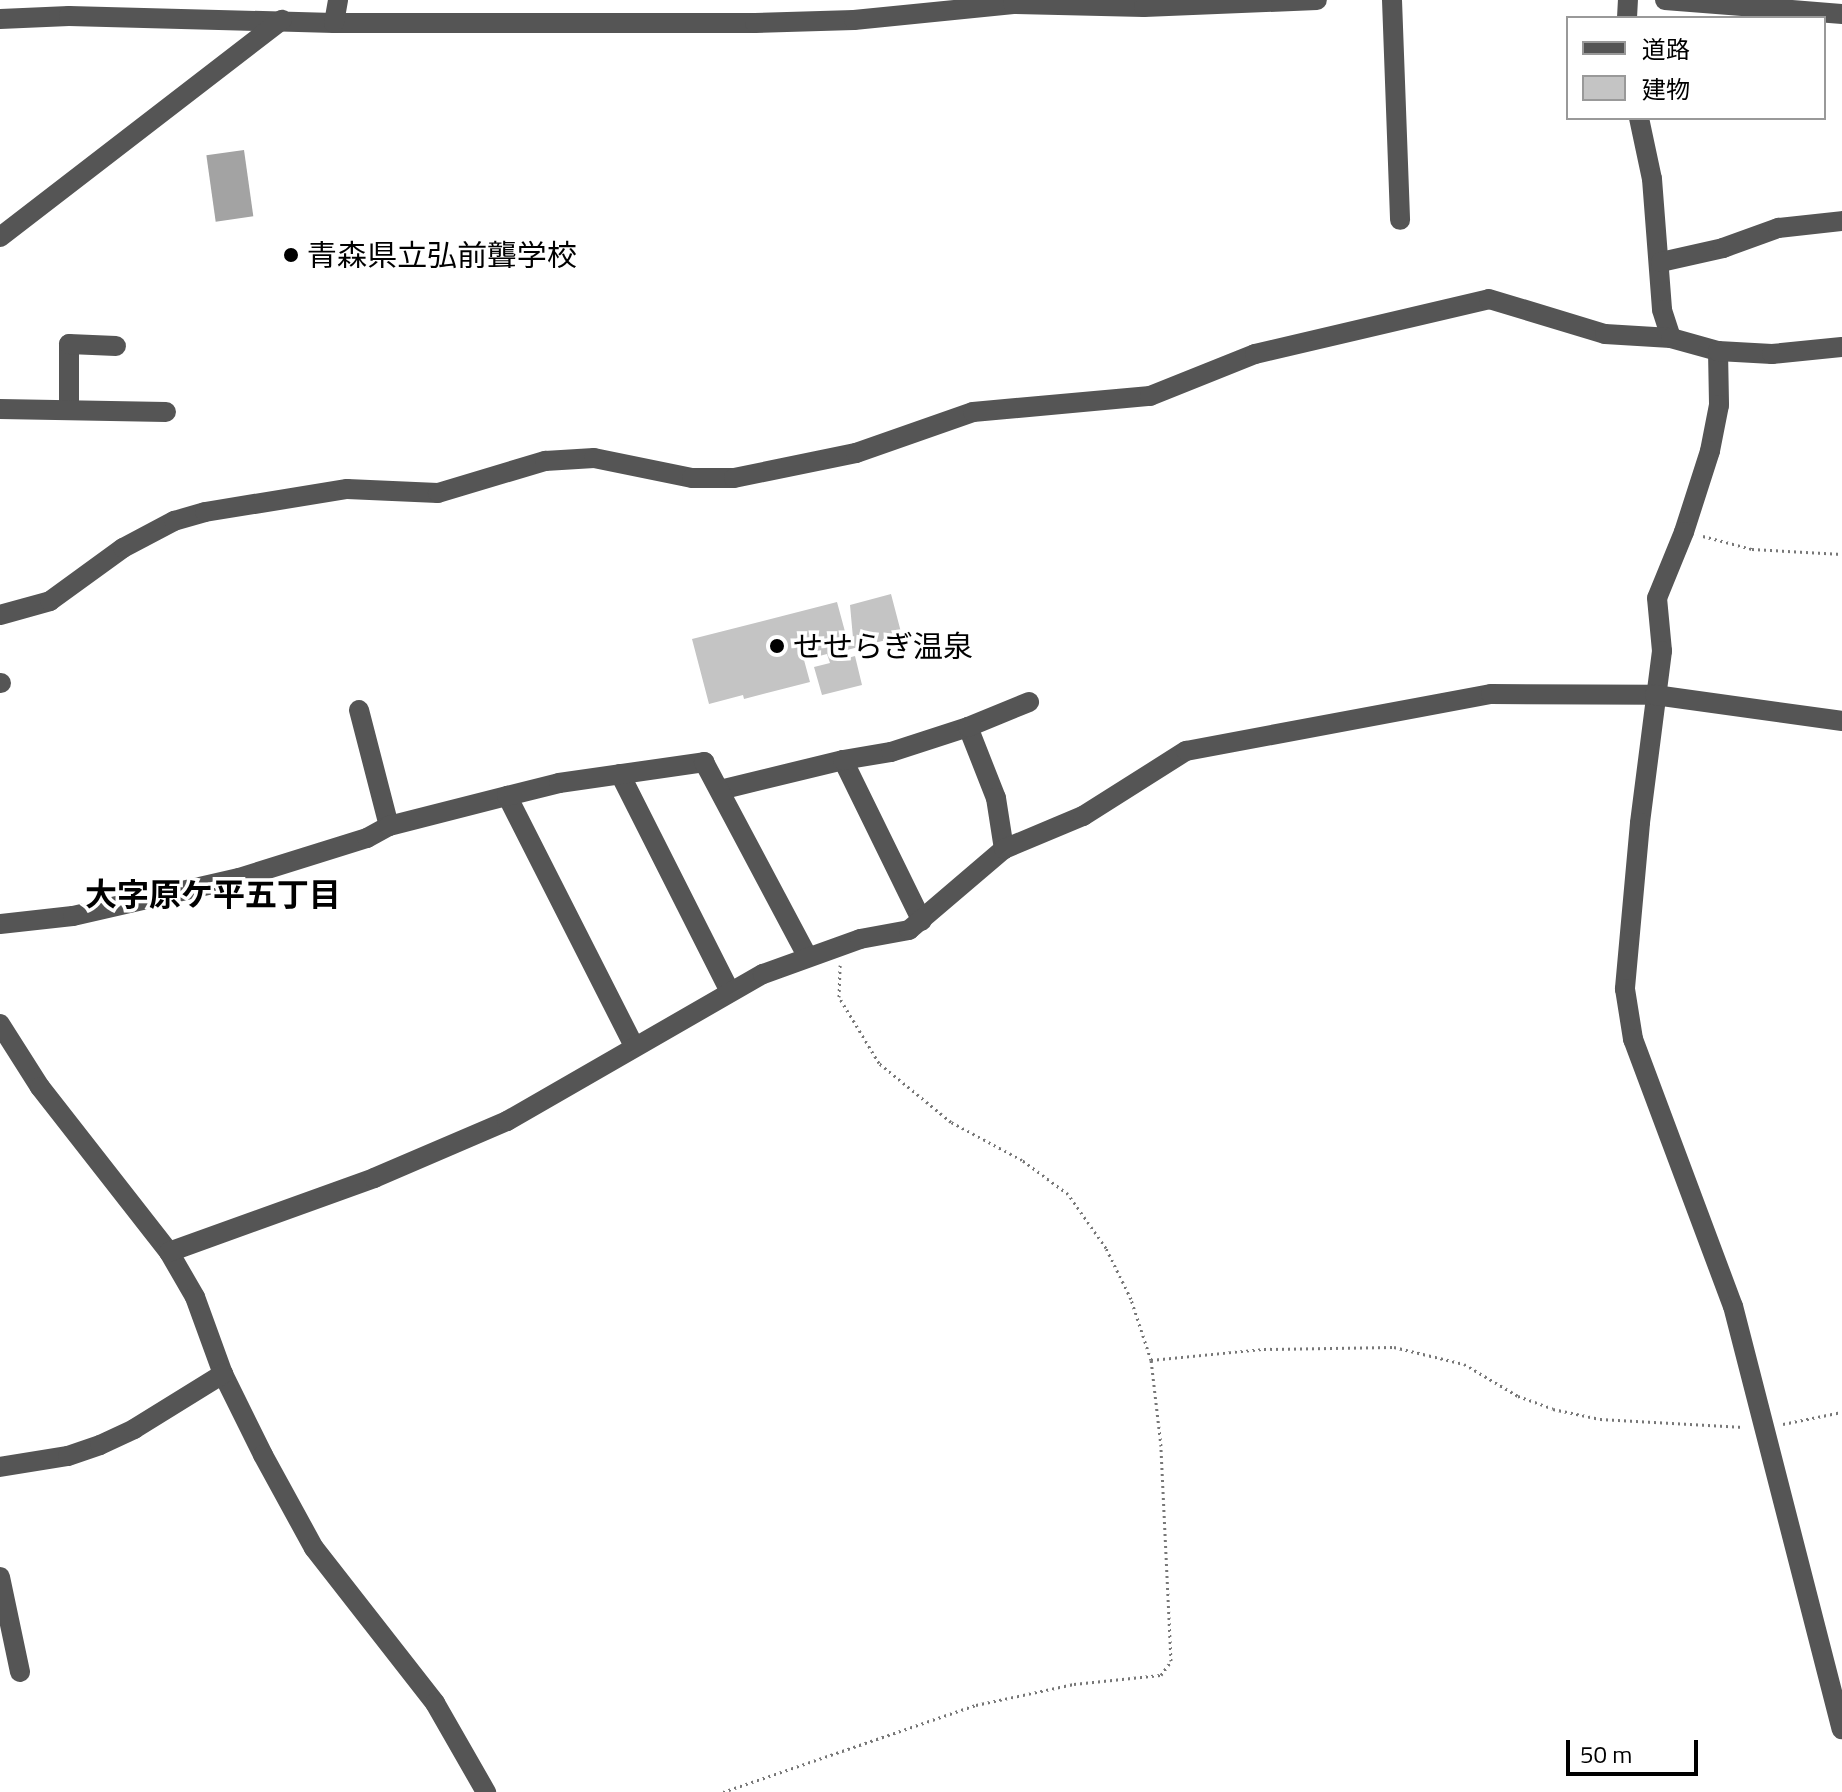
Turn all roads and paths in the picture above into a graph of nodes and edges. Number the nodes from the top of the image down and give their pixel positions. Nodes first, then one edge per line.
1 (338, 0) edge
2 (1317, 0) edge
3 (1392, 0) edge
4 (1665, 0) edge
5 (1842, 14) edge
6 (0, 19) edge
7 (282, 20) junction
8 (334, 23) junction
9 (1639, 120) edge
10 (1400, 220) dead end
11 (1842, 221) edge
12 (0, 237) edge
13 (1661, 262) junction
14 (1671, 338) junction
15 (116, 346) dead end
16 (1842, 347) edge
17 (1718, 351) junction
18 (69, 408) junction
19 (0, 409) edge
20 (166, 412) dead end
21 (1684, 532) junction
22 (1842, 554) edge
23 (0, 615) edge
24 (1655, 695) junction
25 (1029, 702) dead end
26 (359, 710) dead end
27 (1842, 721) edge
28 (968, 727) junction
29 (843, 760) junction
30 (620, 774) junction
31 (720, 790) junction
32 (507, 796) junction
33 (389, 826) junction
34 (1004, 849) junction
35 (922, 921) junction
36 (0, 924) edge
37 (840, 945) junction
38 (807, 956) junction
39 (730, 992) junction
40 (0, 1024) edge
41 (634, 1046) junction
42 (169, 1252) junction
43 (1151, 1360) junction
44 (223, 1374) junction
45 (1842, 1412) edge
46 (1763, 1428) junction
47 (0, 1467) edge
48 (0, 1577) edge
49 (20, 1672) dead end
50 (1842, 1729) edge
51 (486, 1792) edge
52 (723, 1792) edge

1 - 8 street
2 - 8 street
3 - 10 street
4 - 5 street
6 - 7 street
7 - 8 street
7 - 12 street
9 - 13 street
11 - 13 street
13 - 14 street
14 - 17 street
14 - 23 street
15 - 18 street
16 - 17 street
17 - 21 street
18 - 19 street
18 - 20 street
21 - 22 path
21 - 24 street
24 - 27 street
24 - 34 street
24 - 46 street
25 - 28 street
26 - 33 street
28 - 29 street
28 - 34 street
29 - 31 street
29 - 35 street
30 - 31 street
30 - 32 street
30 - 39 street
31 - 38 street
32 - 33 street
32 - 41 street
33 - 36 street
34 - 35 street
35 - 37 street
37 - 38 street
37 - 43 path
38 - 39 street
39 - 41 street
40 - 42 street
41 - 42 street
42 - 44 street
43 - 46 path
43 - 52 path
44 - 47 street
44 - 51 street
45 - 46 path
46 - 50 street
48 - 49 street

